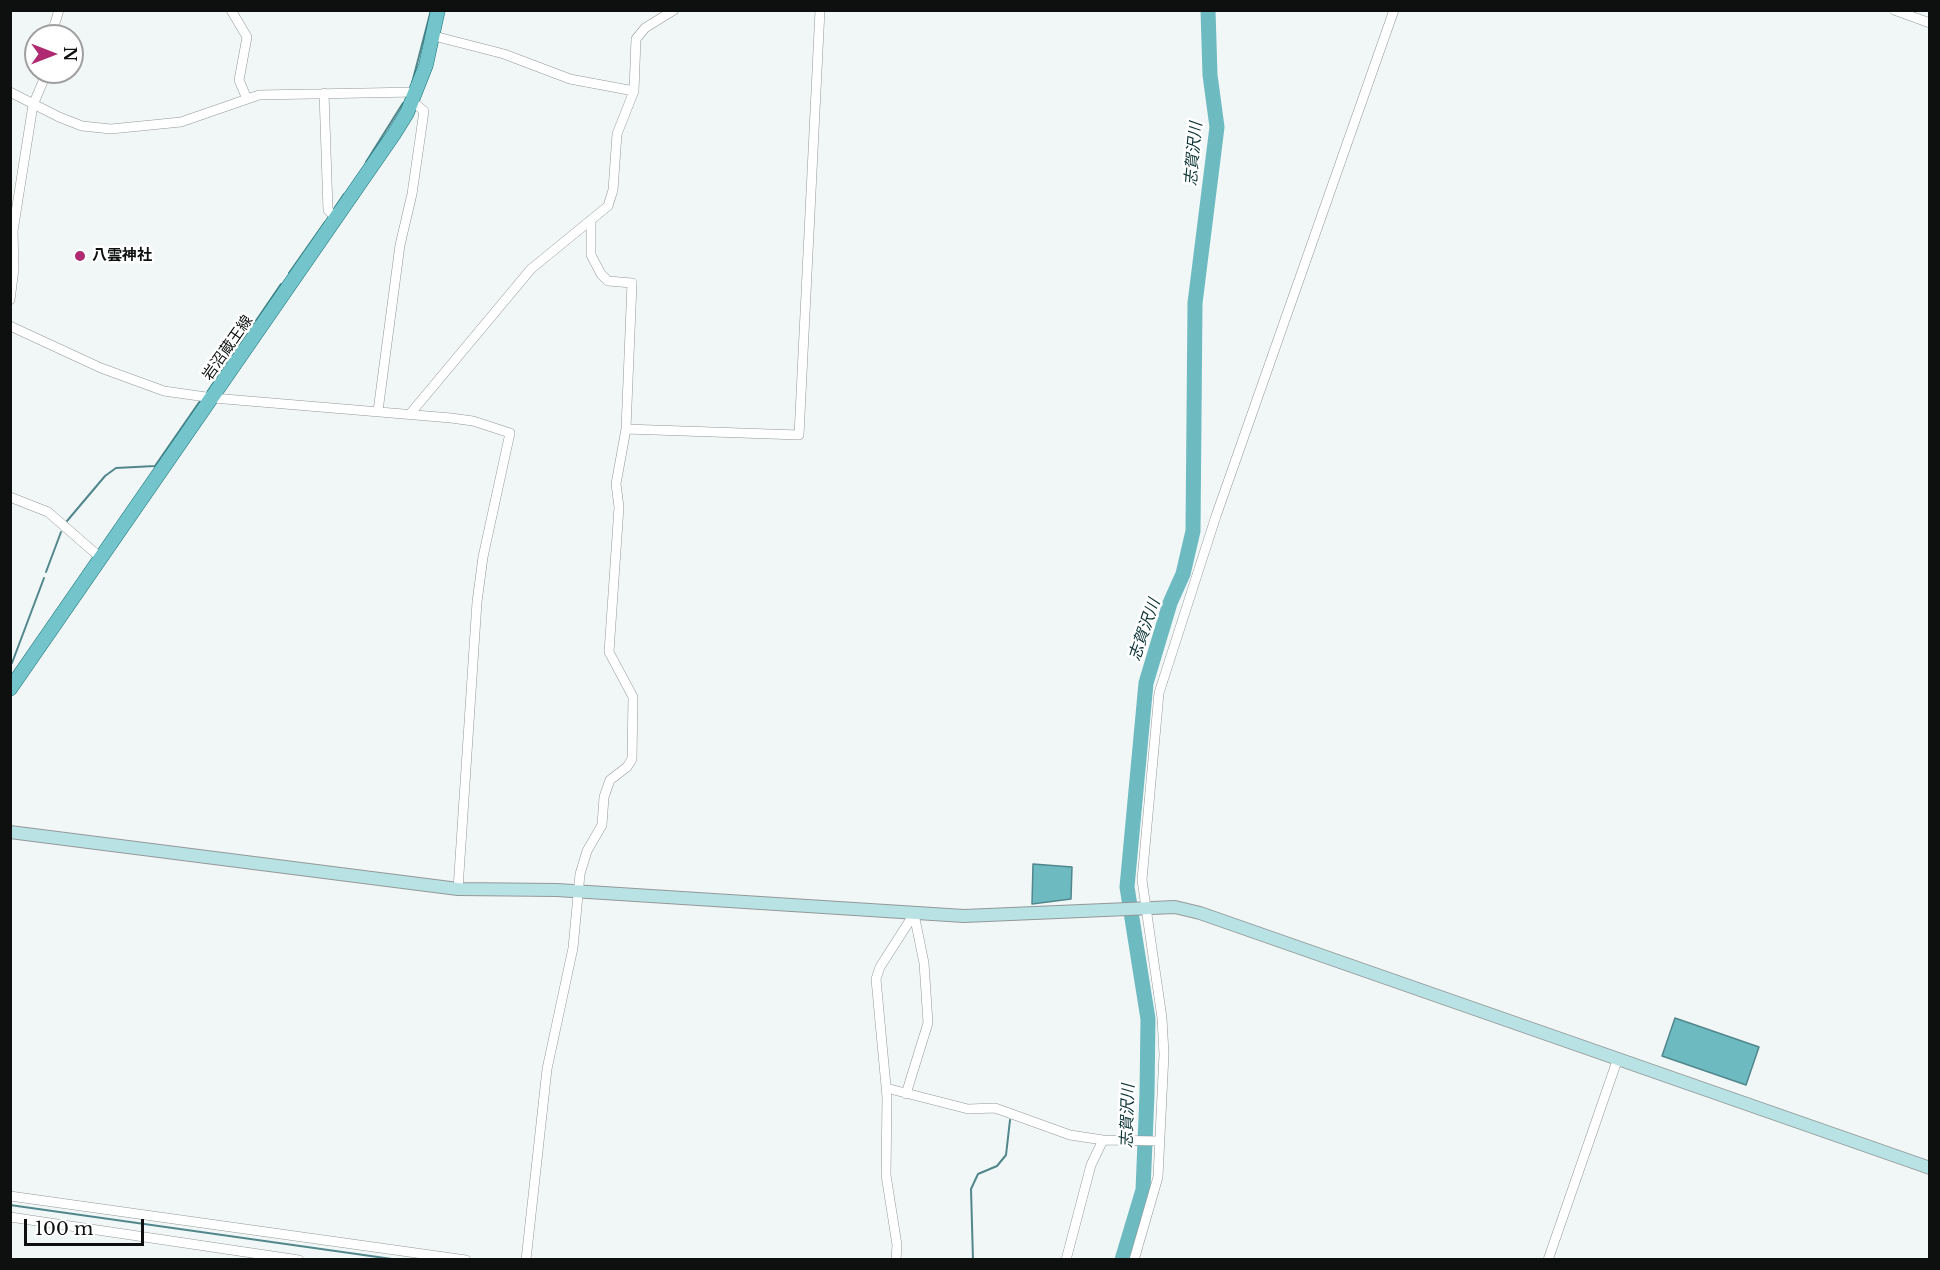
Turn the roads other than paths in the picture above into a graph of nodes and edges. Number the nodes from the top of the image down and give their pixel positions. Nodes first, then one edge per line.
1 (231, 10) edge
2 (438, 10) edge
3 (674, 10) edge
4 (820, 10) edge
5 (1394, 10) edge
6 (1894, 10) edge
7 (1929, 23) edge
8 (434, 36) junction
9 (42, 84) edge
10 (634, 91) junction
11 (10, 92) edge
12 (324, 93) junction
13 (414, 96) junction
14 (247, 99) junction
15 (33, 105) junction
16 (337, 219) junction
17 (591, 219) junction
18 (10, 300) edge
19 (10, 326) edge
20 (213, 398) junction
21 (378, 411) junction
22 (410, 414) junction
23 (626, 429) junction
24 (10, 497) edge
25 (102, 560) junction
26 (10, 689) edge
27 (10, 832) edge
28 (458, 889) junction
29 (577, 891) junction
30 (1142, 908) junction
31 (914, 914) junction
32 (1618, 1058) junction
33 (886, 1089) junction
34 (906, 1094) junction
35 (1102, 1140) junction
36 (1158, 1141) junction
37 (1929, 1168) edge
38 (10, 1196) edge
39 (10, 1217) edge
40 (298, 1260) edge
41 (466, 1260) edge
42 (526, 1260) edge
43 (896, 1260) edge
44 (1066, 1260) edge
45 (1134, 1260) edge
46 (1548, 1260) edge

1 - 14 street
2 - 8 main road, 岩沼蔵王線
3 - 10 street
4 - 23 street
5 - 30 street
6 - 7 street
8 - 10 street
8 - 13 main road, 岩沼蔵王線
9 - 15 street
10 - 17 street
11 - 15 street
12 - 13 street
12 - 14 street
12 - 16 street
13 - 16 main road, 岩沼蔵王線
13 - 21 street
14 - 15 street
15 - 18 street
16 - 20 main road, 岩沼蔵王線
17 - 22 street
17 - 23 street
19 - 20 street
20 - 21 street
20 - 25 main road, 岩沼蔵王線
21 - 22 street
22 - 28 street
23 - 29 street
24 - 25 street
25 - 26 main road, 岩沼蔵王線
27 - 28 street
28 - 29 street
29 - 31 street
29 - 42 street
30 - 31 street
30 - 32 street
30 - 36 street
31 - 33 street
31 - 34 street
32 - 37 street
32 - 46 street
33 - 34 street
33 - 43 street
34 - 35 street
35 - 36 street
35 - 44 street
36 - 45 street
38 - 41 street
39 - 40 street

